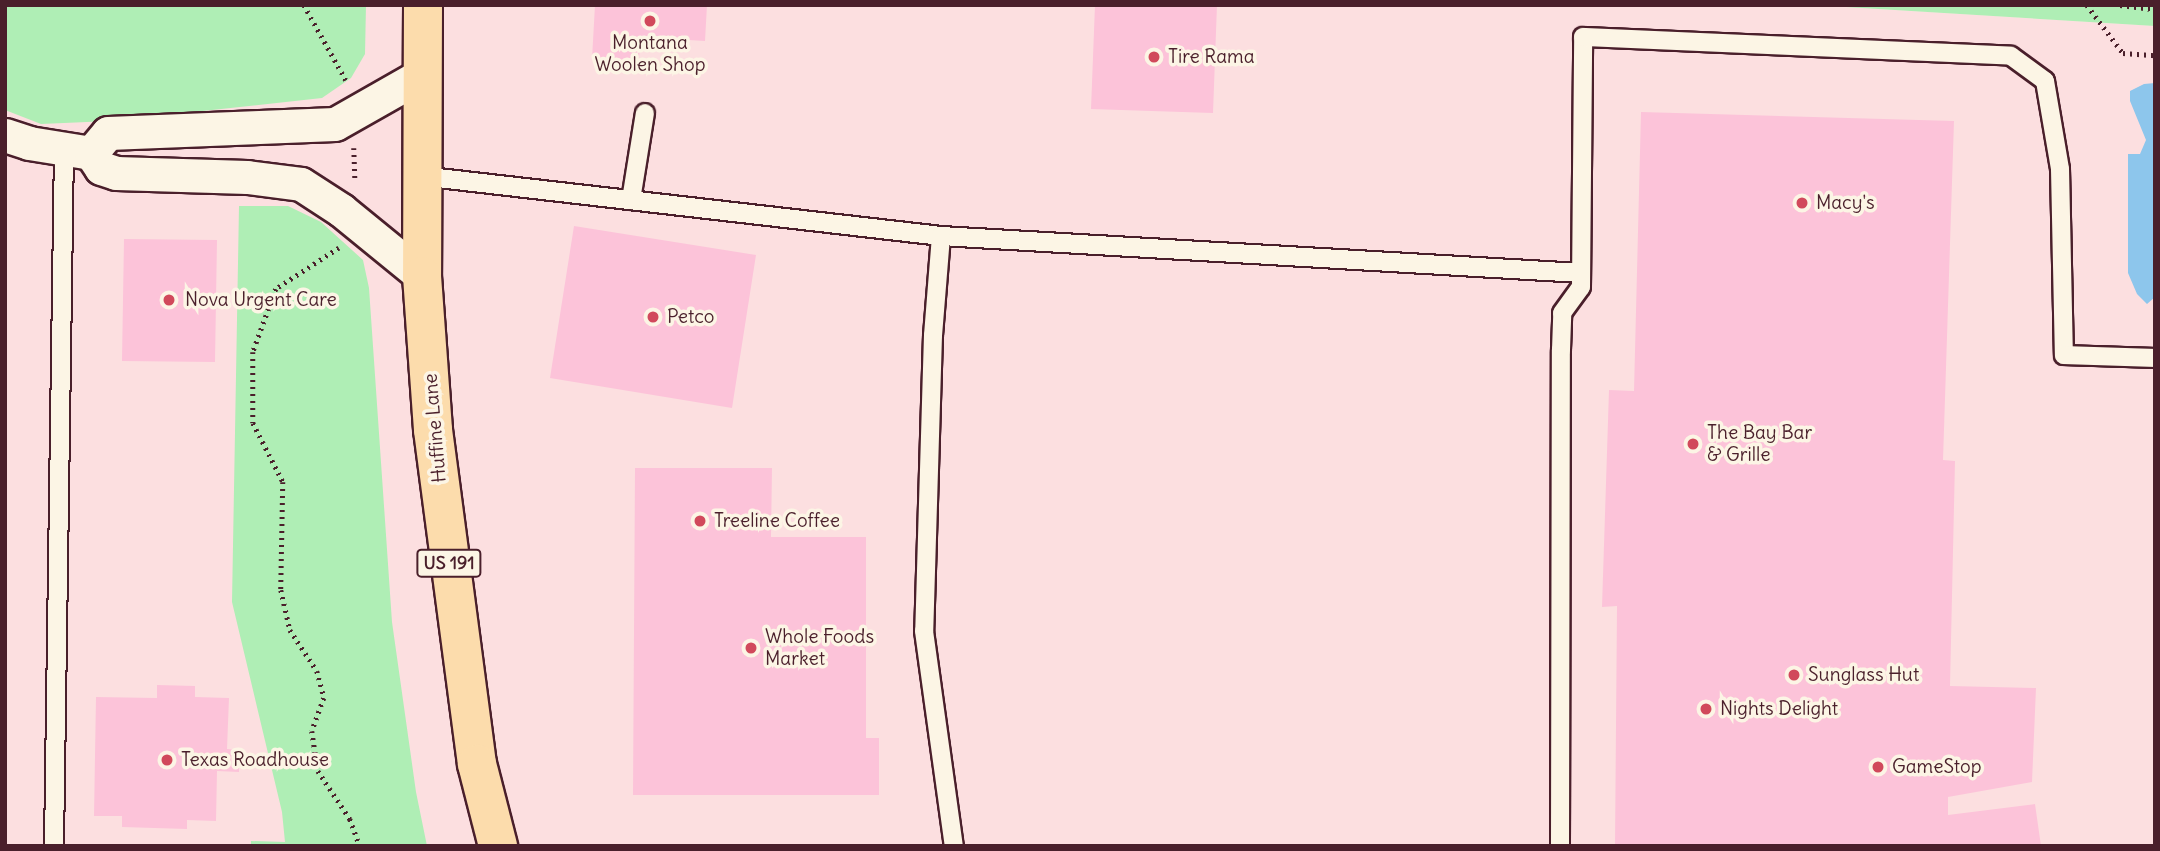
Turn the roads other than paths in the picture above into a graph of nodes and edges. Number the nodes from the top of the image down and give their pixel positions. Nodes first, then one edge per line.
1 (423, 5) edge
2 (423, 74) junction
3 (645, 113) dead end
4 (5, 135) edge
5 (78, 151) junction
6 (421, 176) junction
7 (631, 200) junction
8 (941, 236) junction
9 (1581, 273) junction
10 (422, 276) junction
11 (2155, 358) edge
12 (54, 846) edge
13 (498, 846) edge
14 (954, 846) edge
15 (1560, 846) edge

1 - 2 highway, Huffine Lane / US 191
2 - 5 street
2 - 6 highway, Huffine Lane / US 191
3 - 7 lane
4 - 5 street
5 - 10 street
5 - 12 lane
6 - 7 lane
6 - 10 highway, Huffine Lane / US 191
7 - 8 lane
8 - 9 lane
8 - 14 lane
9 - 11 lane
9 - 15 lane
10 - 13 highway, Huffine Lane / US 191

